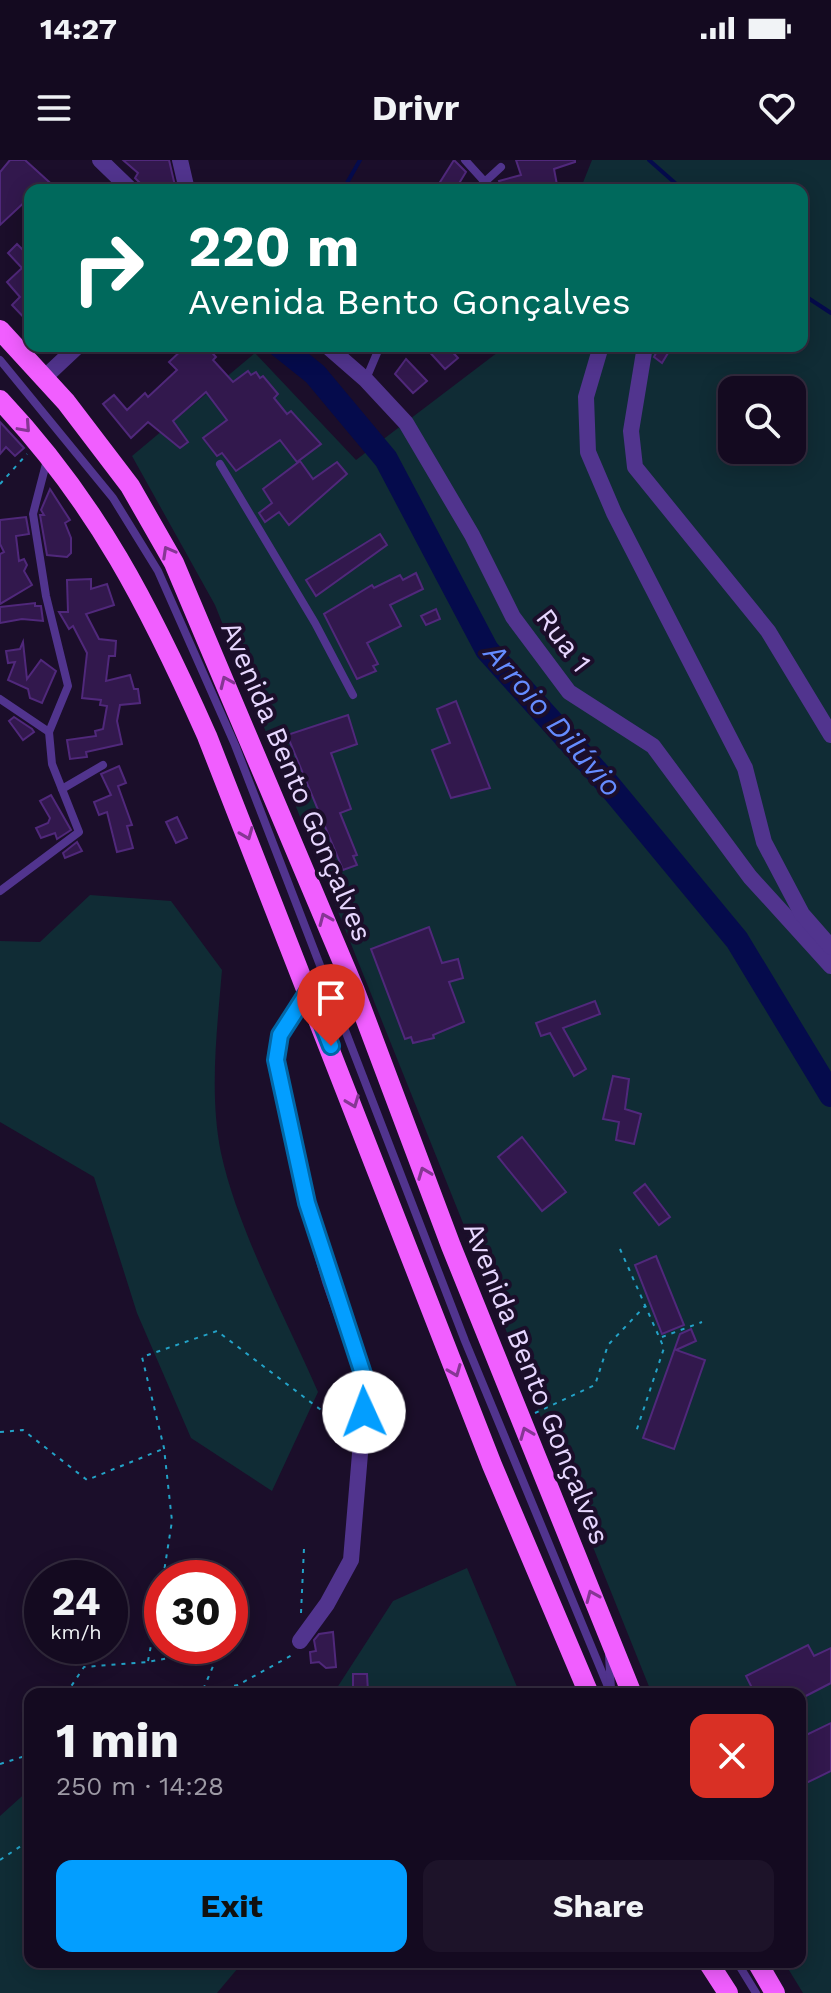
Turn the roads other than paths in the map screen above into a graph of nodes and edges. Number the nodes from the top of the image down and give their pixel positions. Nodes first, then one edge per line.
1 (100, 160) edge
2 (180, 160) edge
3 (465, 160) edge
4 (501, 167) dead end
5 (484, 181) junction
6 (125, 184) edge
7 (186, 184) edge
8 (481, 184) edge
9 (0, 330) edge
10 (72, 352) edge
11 (334, 352) edge
12 (378, 352) edge
13 (599, 352) edge
14 (644, 352) edge
15 (0, 360) edge
16 (45, 377) junction
17 (366, 380) junction
18 (0, 400) edge
19 (43, 448) junction
20 (220, 464) dead end
21 (353, 695) dead end
22 (0, 699) edge
23 (49, 732) junction
24 (831, 735) edge
25 (103, 765) dead end
26 (62, 789) junction
27 (255, 794) junction
28 (234, 802) junction
29 (0, 891) edge
30 (831, 947) edge
31 (831, 966) edge
32 (309, 990) junction
33 (606, 1629) junction
34 (300, 1641) road end
35 (586, 1688) edge
36 (609, 1688) edge
37 (611, 1688) edge
38 (630, 1688) edge
39 (741, 1968) edge
40 (760, 1968) edge
41 (756, 1993) edge
42 (775, 1993) edge

1 - 6 street
2 - 7 street
3 - 5 lane
4 - 5 lane
5 - 8 lane
9 - 16 main road, Avenida Bento Gonçalves
10 - 16 street
11 - 17 street, Rua 1
12 - 17 lane
13 - 30 street
14 - 24 street
15 - 27 lane
33 -> 16 main road, Avenida Bento Gonçalves
17 - 31 street, Rua 1
18 -> 19 main road
19 - 23 lane
19 - 28 main road
20 - 21 lane
22 - 23 lane
23 - 26 lane
25 - 26 lane
26 - 29 lane
27 - 28 lane
27 - 36 lane
28 -> 32 main road
32 - 34 street
32 -> 35 main road
33 - 37 lane
33 - 38 main road, Avenida Bento Gonçalves
39 - 41 lane
40 - 42 main road

